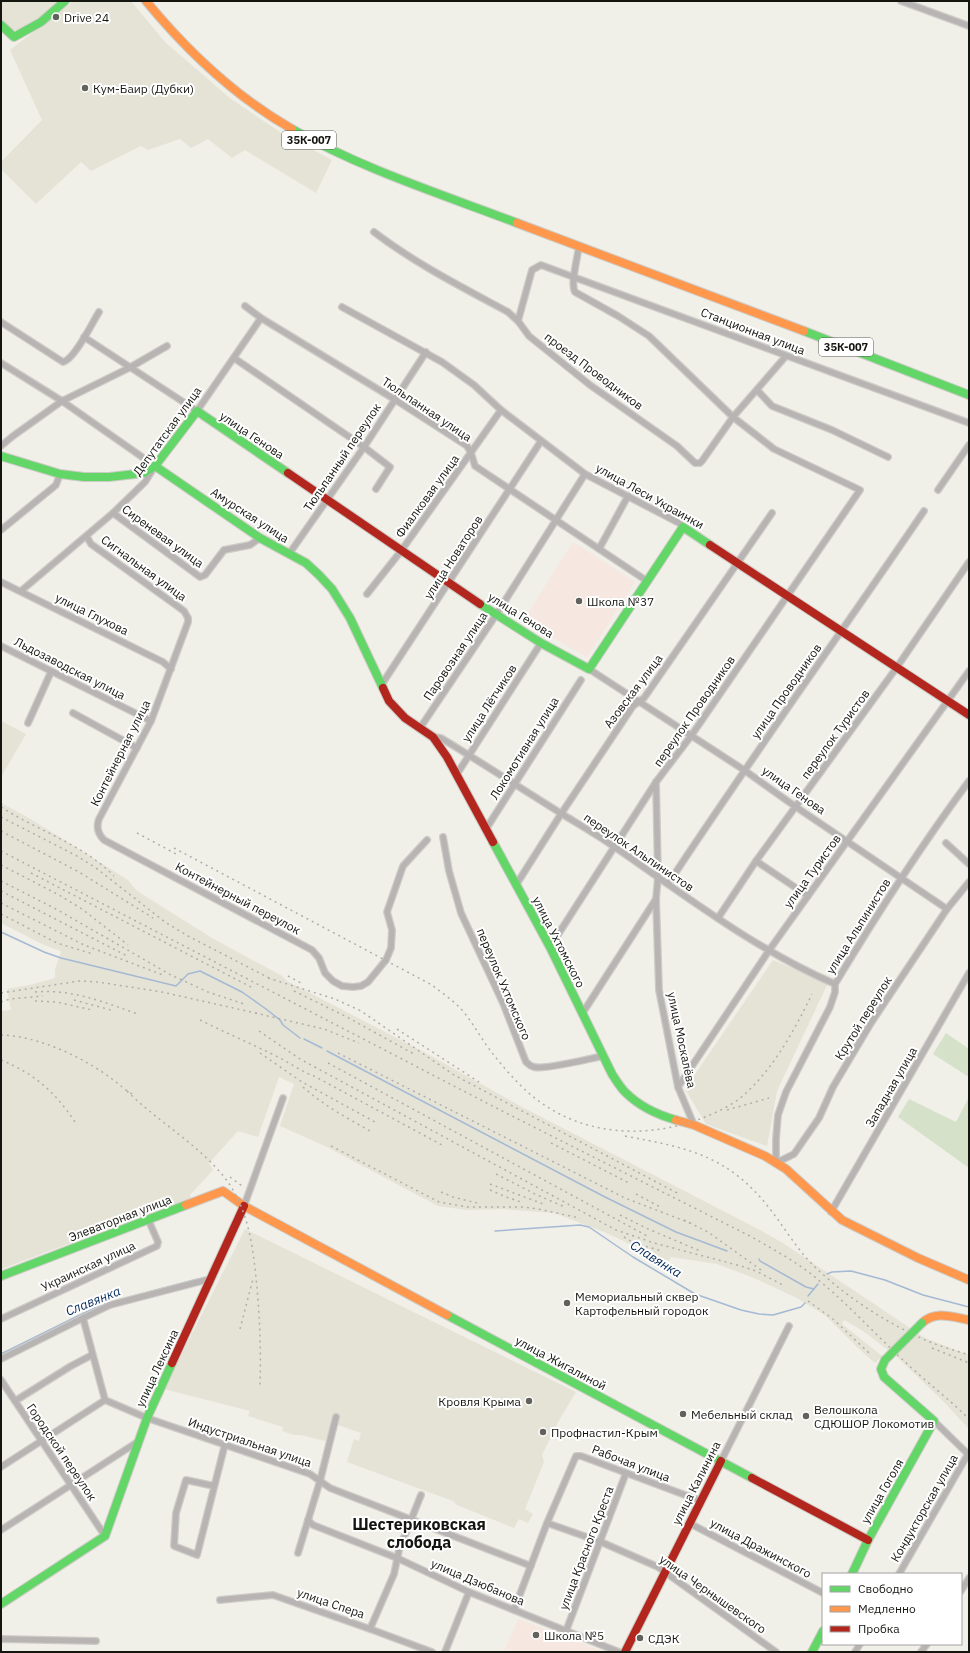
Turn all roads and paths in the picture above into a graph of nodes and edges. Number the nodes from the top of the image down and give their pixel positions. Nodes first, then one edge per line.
1 (65, 1) edge
2 (146, 1) edge
3 (901, 1) edge
4 (1, 25) edge
5 (969, 26) edge
6 (374, 232) dead end
7 (579, 246) junction
8 (574, 277) junction
9 (245, 306) dead end
10 (342, 307) dead end
11 (99, 312) dead end
12 (261, 318) junction
13 (518, 321) junction
14 (1, 322) edge
15 (84, 337) junction
16 (167, 346) dead end
17 (426, 352) junction
18 (786, 356) junction
19 (234, 358) junction
20 (1, 363) edge
21 (129, 368) junction
22 (757, 390) junction
23 (969, 395) edge
24 (394, 399) junction
25 (62, 402) junction
26 (501, 410) junction
27 (197, 411) junction
28 (733, 417) junction
29 (969, 423) edge
30 (542, 441) junction
31 (969, 445) edge
32 (1, 446) edge
33 (364, 447) junction
34 (471, 453) junction
35 (1, 456) edge
36 (888, 457) dead end
37 (155, 466) junction
38 (60, 474) junction
39 (585, 474) junction
40 (376, 489) dead end
41 (510, 489) junction
42 (938, 490) dead end
43 (628, 496) junction
44 (327, 500) junction
45 (924, 511) dead end
46 (112, 513) junction
47 (772, 513) dead end
48 (556, 521) junction
49 (683, 527) junction
50 (1, 530) edge
51 (87, 537) junction
52 (260, 538) junction
53 (599, 549) junction
54 (401, 551) junction
55 (289, 554) junction
56 (738, 562) junction
57 (969, 562) edge
58 (647, 581) junction
59 (1, 582) edge
60 (449, 584) junction
61 (21, 591) junction
62 (367, 594) dead end
63 (788, 595) junction
64 (496, 615) junction
65 (188, 618) joint
66 (842, 631) junction
67 (540, 643) junction
68 (1, 646) edge
69 (897, 667) junction
70 (171, 669) junction
71 (589, 669) junction
72 (969, 671) edge
73 (51, 672) junction
74 (581, 680) dead end
75 (382, 684) junction
76 (949, 701) junction
77 (639, 702) junction
78 (73, 713) dead end
79 (969, 715) edge
80 (151, 721) junction
81 (28, 723) dead end
82 (420, 728) junction
83 (691, 736) junction
84 (432, 737) junction
85 (137, 748) junction
86 (469, 755) junction
87 (744, 770) junction
88 (457, 774) junction
89 (969, 781) edge
90 (656, 782) junction
91 (516, 783) junction
92 (796, 807) junction
93 (561, 814) junction
94 (486, 829) junction
95 (98, 830) joint
96 (443, 837) dead end
97 (427, 840) dead end
98 (847, 841) junction
99 (946, 843) dead end
100 (614, 846) junction
101 (756, 861) junction
102 (969, 864) edge
103 (658, 877) junction
104 (901, 878) junction
105 (969, 882) edge
106 (668, 884) junction
107 (516, 886) junction
108 (808, 896) junction
109 (656, 899) junction
110 (947, 909) junction
111 (718, 918) junction
112 (550, 947) junction
113 (770, 950) junction
114 (969, 973) edge
115 (835, 984) junction
116 (582, 1014) junction
117 (603, 1056) junction
118 (678, 1087) junction
119 (283, 1098) dead end
120 (694, 1125) junction
121 (776, 1163) junction
122 (244, 1206) junction
123 (831, 1212) junction
124 (148, 1219) junction
125 (1, 1276) edge
126 (969, 1280) edge
127 (210, 1283) junction
128 (83, 1318) junction
129 (1, 1319) edge
130 (969, 1320) edge
131 (789, 1326) dead end
132 (92, 1355) junction
133 (1, 1359) edge
134 (1, 1380) edge
135 (105, 1400) junction
136 (15, 1401) junction
137 (336, 1417) dead end
138 (147, 1418) junction
139 (934, 1421) junction
140 (42, 1440) junction
141 (140, 1440) junction
142 (225, 1444) junction
143 (968, 1454) edge
144 (721, 1461) junction
145 (1, 1467) edge
146 (626, 1473) junction
147 (320, 1481) junction
148 (70, 1486) junction
149 (214, 1486) junction
150 (421, 1495) dead end
151 (700, 1501) junction
152 (308, 1520) junction
153 (412, 1520) junction
154 (547, 1523) junction
155 (689, 1523) junction
156 (1, 1530) edge
157 (105, 1536) junction
158 (868, 1540) junction
159 (601, 1542) junction
160 (298, 1553) dead end
161 (397, 1558) junction
162 (531, 1566) junction
163 (665, 1572) junction
164 (852, 1573) edge
165 (900, 1573) edge
166 (969, 1578) edge
167 (962, 1589) edge
168 (469, 1592) junction
169 (822, 1592) edge
170 (220, 1600) dead end
171 (1, 1604) edge
172 (514, 1610) junction
173 (370, 1628) junction
174 (566, 1631) junction
175 (822, 1633) edge
176 (1, 1640) edge
177 (96, 1641) dead end
178 (432, 1652) edge
179 (445, 1652) edge
180 (619, 1652) edge
181 (625, 1652) edge
182 (776, 1652) edge
183 (812, 1652) edge

1 - 4 main road
2 - 7 main road, 35К-007
3 - 5 street
6 - 13 street, проезд Проводников
7 - 8 street
7 - 23 main road, 35К-007
8 - 13 street, Станционная улица
8 - 18 street, Станционная улица
8 - 28 street
9 - 12 street, Тюльпанная улица
10 - 17 street, улица Леси Украинки
11 - 15 street
12 - 19 street, Депутатская улица
12 - 24 street, Тюльпанная улица
13 - 28 street, проезд Проводников
14 - 15 street
15 - 21 street, улица Генова
16 - 21 street
17 - 24 street, Тюльпанный переулок
17 - 26 street, улица Леси Украинки
18 - 22 street
18 - 29 street, Станционная улица
19 - 27 street, Депутатская улица
19 - 33 street
20 - 25 street, Амурская улица
21 - 25 street
21 - 27 street, улица Генова
22 - 28 street
22 - 36 street
24 - 33 street, Тюльпанный переулок
24 - 34 street, Тюльпанная улица
25 - 32 street
25 - 37 street, Амурская улица
26 - 30 street, улица Леси Украинки
26 - 34 street, Фиалковая улица
27 - 37 main road, Депутатская улица
27 - 44 main road, улица Генова
28 - 63 street, переулок Проводников
30 - 39 street, улица Леси Украинки
30 - 41 street, улица Новаторов
31 - 42 street
33 - 40 street
33 - 44 street, Тюльпанный переулок
34 - 41 street, Тюльпанная улица
34 - 54 street, Фиалковая улица
35 - 38 main road
37 - 38 main road
37 - 46 street, Депутатская улица
37 - 52 main road, Амурская улица
38 - 50 street
39 - 43 street, улица Леси Украинки
39 - 48 street, Паровозная улица
41 - 48 street, Тюльпанная улица
41 - 60 street, улица Новаторов
43 - 49 street, улица Леси Украинки
43 - 53 street
44 - 54 main road, улица Генова
44 - 55 street, Тюльпанный переулок
45 - 66 street, улица Проводников
46 - 51 street, Депутатская улица
46 - 52 street, Сиреневая улица
47 - 56 street, Азовская улица
48 - 53 street, Тюльпанная улица
48 - 64 street, Паровозная улица
49 - 56 main road, улица Леси Украинки
49 - 58 main road
51 - 61 street, Депутатская улица
51 - 65 street, Сигнальная улица
52 - 55 main road, Амурская улица
53 - 58 street, Тюльпанная улица
54 - 60 main road, улица Генова
54 - 62 street, Фиалковая улица
55 - 75 main road, Амурская улица
56 - 63 main road, улица Леси Украинки
56 - 77 street, Азовская улица
57 - 69 street, переулок Туристов
58 - 71 main road
59 - 61 street, улица Глухова
60 - 64 main road, улица Генова
60 - 75 street, улица Новаторов
61 - 70 street, улица Глухова
63 - 66 main road, улица Леси Украинки
63 - 83 street, переулок Проводников
64 - 67 main road, улица Генова
64 - 82 street, Паровозная улица
65 - 70 street, Контейнерная улица
66 - 69 main road, улица Леси Украинки
66 - 87 street, улица Проводников
67 - 71 main road, улица Генова
67 - 86 street, улица Лётчиков
68 - 73 street, Льдозаводская улица
69 - 76 main road, улица Леси Украинки
69 - 92 street, переулок Туристов
70 - 80 street, Контейнерная улица
71 - 77 street, улица Генова
72 - 76 street, улица Туристов
73 - 80 street, Льдозаводская улица
73 - 81 street
74 - 91 street, Локомотивная улица
75 - 82 main road, Амурская улица
76 - 79 main road, улица Леси Украинки
76 - 98 street, улица Туристов
77 - 83 street, улица Генова
77 - 93 street, Азовская улица
78 - 85 street
80 - 85 street, Контейнерная улица
82 - 84 main road, Амурская улица
83 - 87 street, улица Генова
83 - 90 street, переулок Проводников
84 - 86 street, переулок Альпинистов
84 - 88 main road, улица Ухтомского
85 - 95 street, Контейнерная улица
86 - 88 street, улица Лётчиков
86 - 91 street, переулок Альпинистов
87 - 92 street, улица Генова
87 - 106 street, улица Проводников
88 - 94 main road, улица Ухтомского
89 - 104 street, улица Альпинистов
90 - 100 street, переулок Проводников
90 - 103 street, улица Москалёва
91 - 93 street, переулок Альпинистов
91 - 94 street, Локомотивная улица
92 - 98 street, улица Генова
92 - 101 street, переулок Туристов
93 - 100 street, переулок Альпинистов
93 - 107 street, Азовская улица
94 - 107 main road, улица Ухтомского
95 - 97 street, Контейнерный переулок
96 - 117 street, переулок Ухтомского
98 - 104 street, улица Генова
98 - 108 street, улица Туристов
99 - 102 street
100 - 103 street, переулок Альпинистов
100 - 112 street, переулок Проводников
101 - 108 street
101 - 111 street, переулок Туристов
103 - 106 street, переулок Альпинистов
103 - 109 street, улица Москалёва
104 - 110 street, улица Генова
104 - 115 street, улица Альпинистов
105 - 110 street, Крутой переулок
106 - 111 street, переулок Альпинистов
107 - 112 main road, улица Ухтомского
108 - 113 street, улица Туристов
109 - 116 street
109 - 118 street, улица Москалёва
110 - 121 street, Крутой переулок
111 - 113 street, переулок Альпинистов
112 - 116 main road, улица Ухтомского
113 - 115 street, переулок Альпинистов
113 - 118 street, улица Туристов
114 - 123 street, Западная улица
115 - 121 street, улица Альпинистов
116 - 117 main road, улица Ухтомского
117 - 120 main road, улица Ухтомского
118 - 120 street, улица Москалёва
119 - 122 street, улица Лексина
120 - 121 main road
121 - 123 main road
122 - 124 main road, Элеваторная улица
122 - 127 main road, улица Лексина
122 - 144 main road, улица Жигалиной
123 - 126 main road
124 - 125 main road, Элеваторная улица
124 - 129 street, Украинская улица
127 - 128 street
127 - 138 main road, улица Лексина
128 - 132 street
128 - 133 street
130 - 139 main road, bridge
131 - 144 street, улица Калинина
132 - 135 street
132 - 136 street
134 - 136 street, Городской переулок
135 - 138 street, Индустриальная улица
135 - 140 street
136 - 140 street, Городской переулок
137 - 147 street
138 - 141 main road, улица Лексина
138 - 142 street, Индустриальная улица
139 - 143 street
139 - 158 main road, улица Гоголя
140 - 145 street
140 - 148 street, Городской переулок
141 - 148 street
141 - 157 main road, улица Лексина
142 - 147 street, Индустриальная улица
142 - 149 street
143 - 165 street, Кондукторская улица
144 - 151 main road, улица Калинина
144 - 158 main road, улица Жигалиной
146 - 151 street, Рабочая улица
146 - 154 street, Рабочая улица
146 - 159 street, улица Красного Креста
147 - 152 street
147 - 153 street, Индустриальная улица
148 - 156 street
148 - 157 street, Городской переулок
149 - 149 street
150 - 153 street
151 - 155 main road, улица Калинина
152 - 160 street
152 - 161 street, улица Дзюбанова
153 - 161 street
153 - 162 street, Индустриальная улица
154 - 159 street, улица Чернышевского
154 - 162 street
155 - 163 main road, улица Калинина
155 - 169 street, улица Дражинского
157 - 171 main road
158 - 164 main road, улица Гоголя
159 - 163 street, улица Чернышевского
159 - 174 street, улица Красного Креста
161 - 168 street, улица Дзюбанова
161 - 173 street
162 - 172 street
163 - 181 main road, улица Калинина
163 - 182 street, улица Чернышевского
166 - 167 street
168 - 172 street, улица Дзюбанова
168 - 179 street
170 - 173 street, улица Спера
172 - 174 street, улица Дзюбанова
173 - 178 street, улица Спера
174 - 180 street, улица Дзюбанова
175 - 183 main road
176 - 177 street

